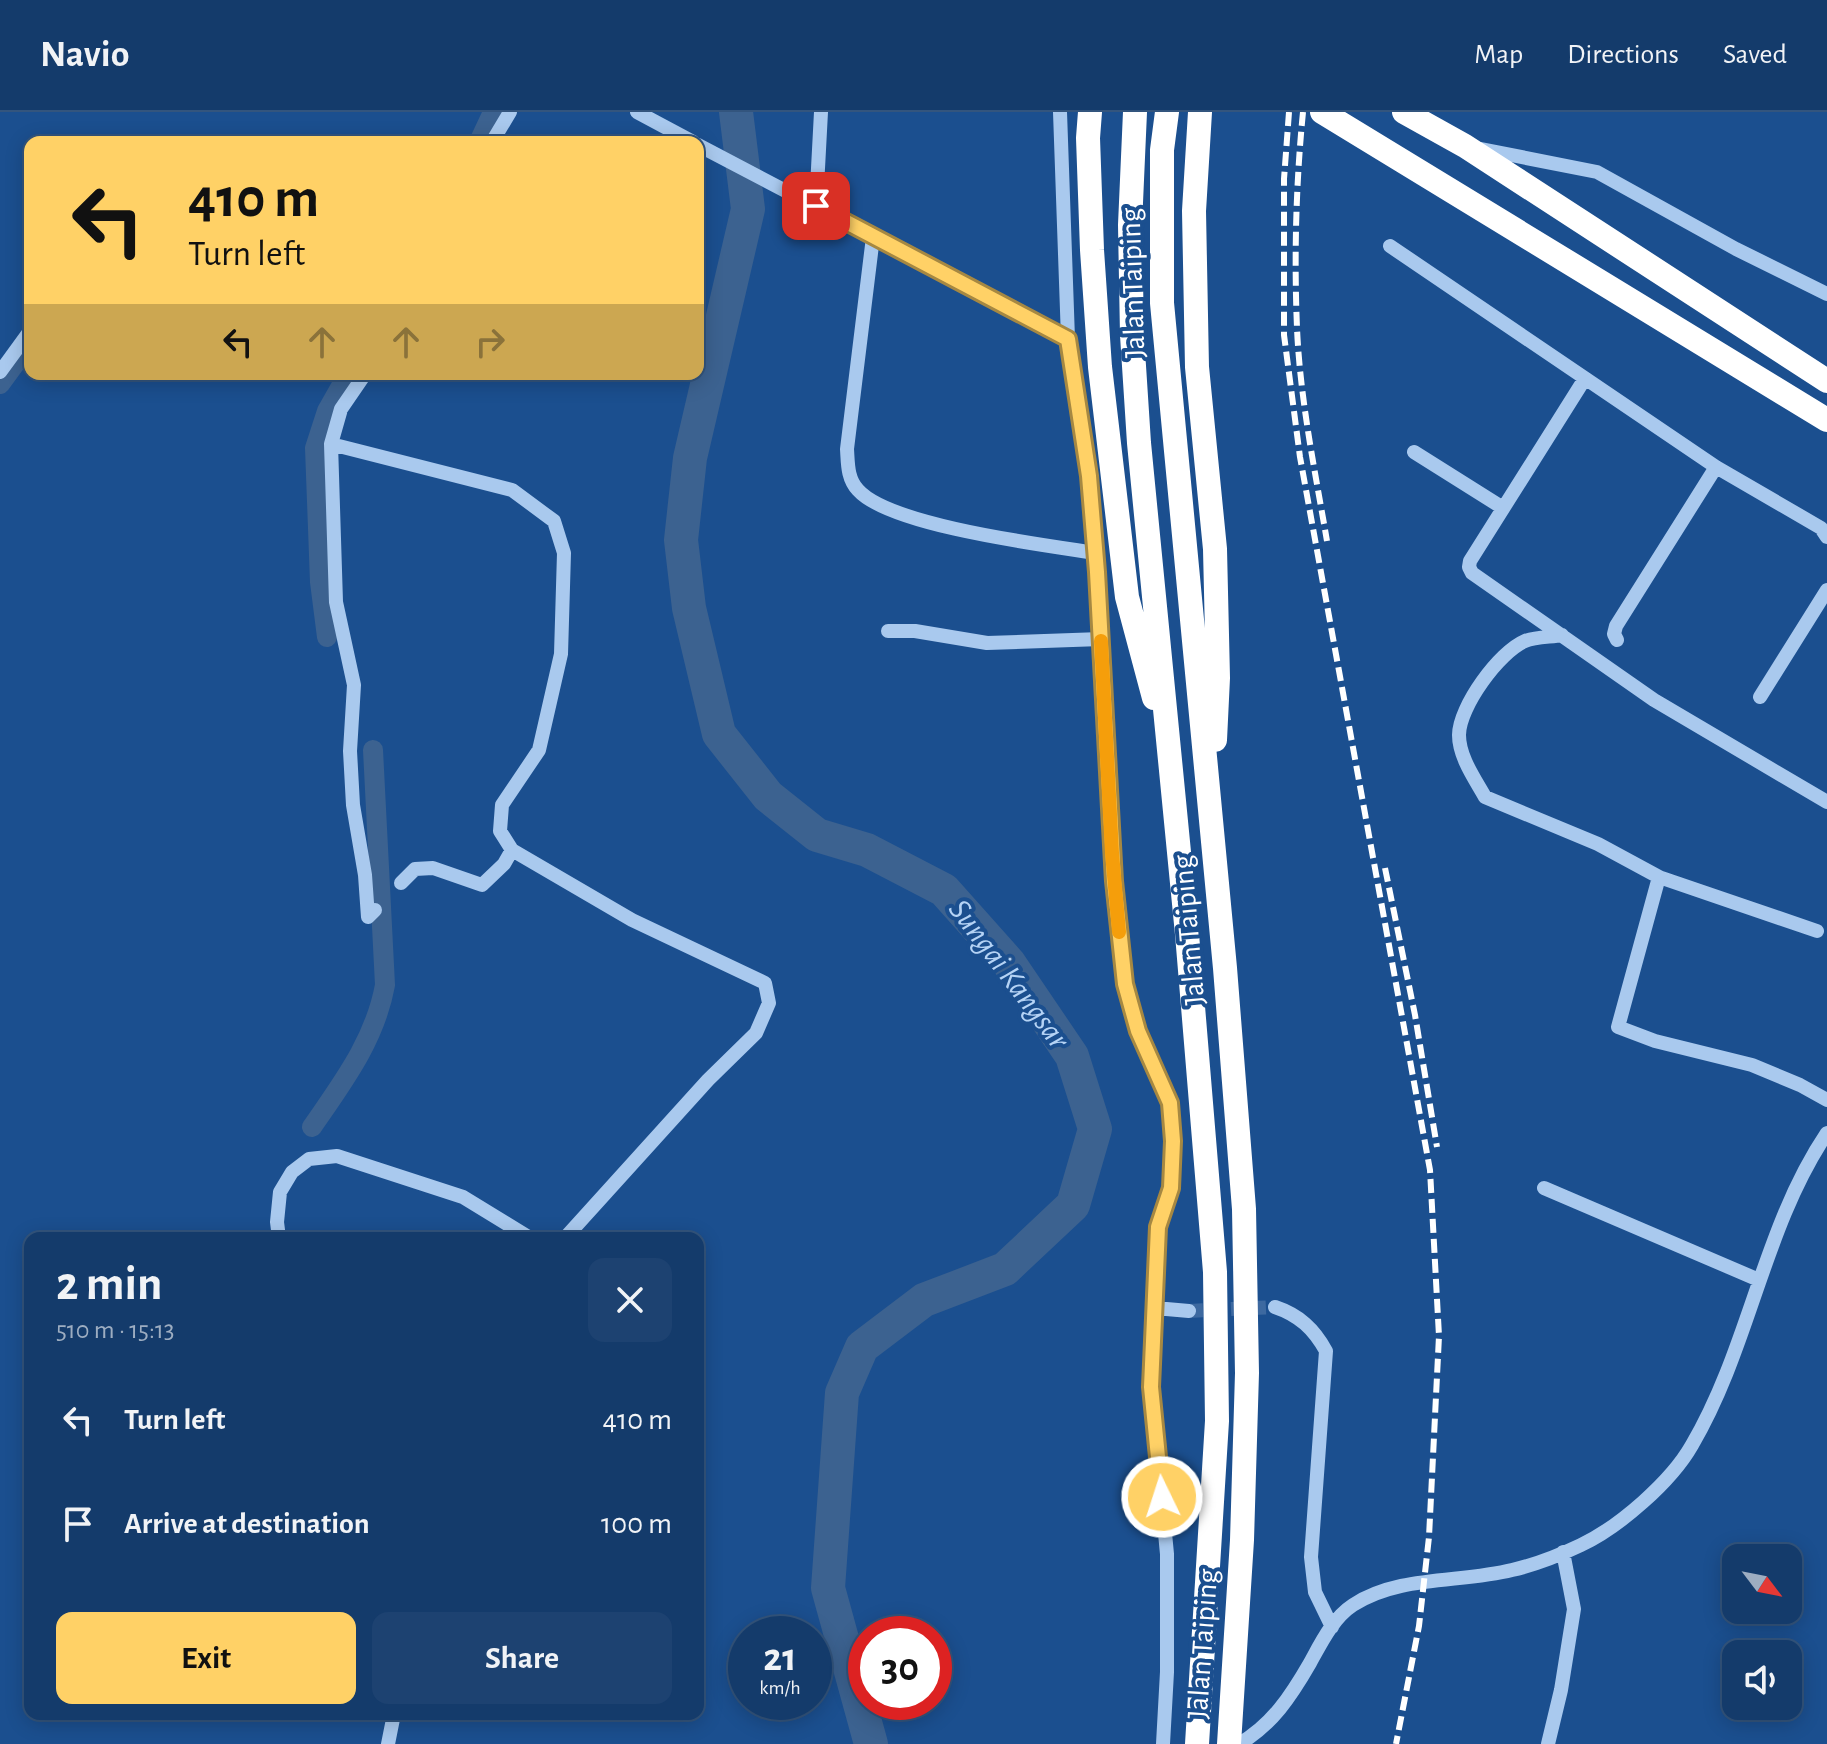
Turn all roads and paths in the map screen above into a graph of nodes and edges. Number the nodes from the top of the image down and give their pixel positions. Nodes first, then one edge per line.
1 (510, 112) edge
2 (637, 112) edge
3 (821, 112) edge
4 (1060, 112) edge
5 (1083, 112) edge
6 (1090, 112) edge
7 (1135, 112) edge
8 (1167, 112) edge
9 (1200, 112) edge
10 (1322, 112) edge
11 (1404, 112) edge
12 (496, 136) edge
13 (682, 136) edge
14 (1088, 138) junction
15 (1465, 146) junction
16 (704, 149) edge
17 (810, 202) junction
18 (873, 237) junction
19 (1390, 246) dead end
20 (1827, 294) edge
21 (24, 339) edge
22 (1068, 339) junction
23 (0, 372) edge
24 (361, 380) edge
25 (1584, 380) junction
26 (1827, 381) edge
27 (1827, 420) edge
28 (331, 444) junction
29 (1414, 452) dead end
30 (1716, 467) junction
31 (1503, 508) junction
32 (1827, 537) edge
33 (1096, 553) junction
34 (1827, 590) edge
35 (888, 631) dead end
36 (1562, 635) junction
37 (1101, 639) junction
38 (1617, 640) dead end
39 (1760, 697) dead end
40 (1167, 739) junction
41 (1208, 791) junction
42 (1827, 802) edge
43 (512, 850) junction
44 (1659, 877) junction
45 (401, 883) dead end
46 (375, 910) dead end
47 (1817, 931) dead end
48 (1827, 1100) edge
49 (1827, 1133) edge
50 (1544, 1188) dead end
51 (278, 1232) edge
52 (520, 1232) edge
53 (570, 1232) edge
54 (1759, 1280) junction
55 (1275, 1307) tunnel mouth
56 (1155, 1308) junction
57 (1189, 1311) tunnel mouth
58 (1563, 1552) junction
59 (1332, 1627) junction
60 (393, 1720) edge
61 (388, 1744) edge
62 (1163, 1744) edge
63 (1197, 1744) edge
64 (1229, 1744) edge
65 (1239, 1744) edge
66 (1548, 1744) edge

1 - 12 street
2 - 13 street
3 - 17 street
4 - 22 street
5 - 14 highway
6 - 14 highway
7 - 40 highway, Jalan Taiping
8 - 41 highway, Jalan Taiping
9 - 41 highway
10 - 27 highway
11 - 15 highway
14 - 40 highway
15 - 20 street
15 - 26 highway
16 - 17 street
17 - 18 street
18 - 22 street
18 - 33 street
19 - 25 street
21 - 23 street
22 - 33 street
24 - 28 street
25 - 30 street
25 - 31 street
28 - 43 street
28 - 46 street
29 - 31 street
30 - 32 street
30 - 38 street
31 - 36 street
33 - 37 street
34 - 39 street
35 - 37 street
36 - 42 street
36 - 44 street
37 - 56 street
40 - 63 highway, Jalan Taiping
41 - 64 highway, Jalan Taiping
43 - 45 street
43 - 53 street
44 - 47 street
44 - 48 street
49 - 54 street
50 - 54 street
51 - 52 street
54 - 58 street
55 - 59 street
56 - 57 street
56 - 62 street
58 - 59 street
58 - 66 street
59 - 65 street
60 - 61 street

